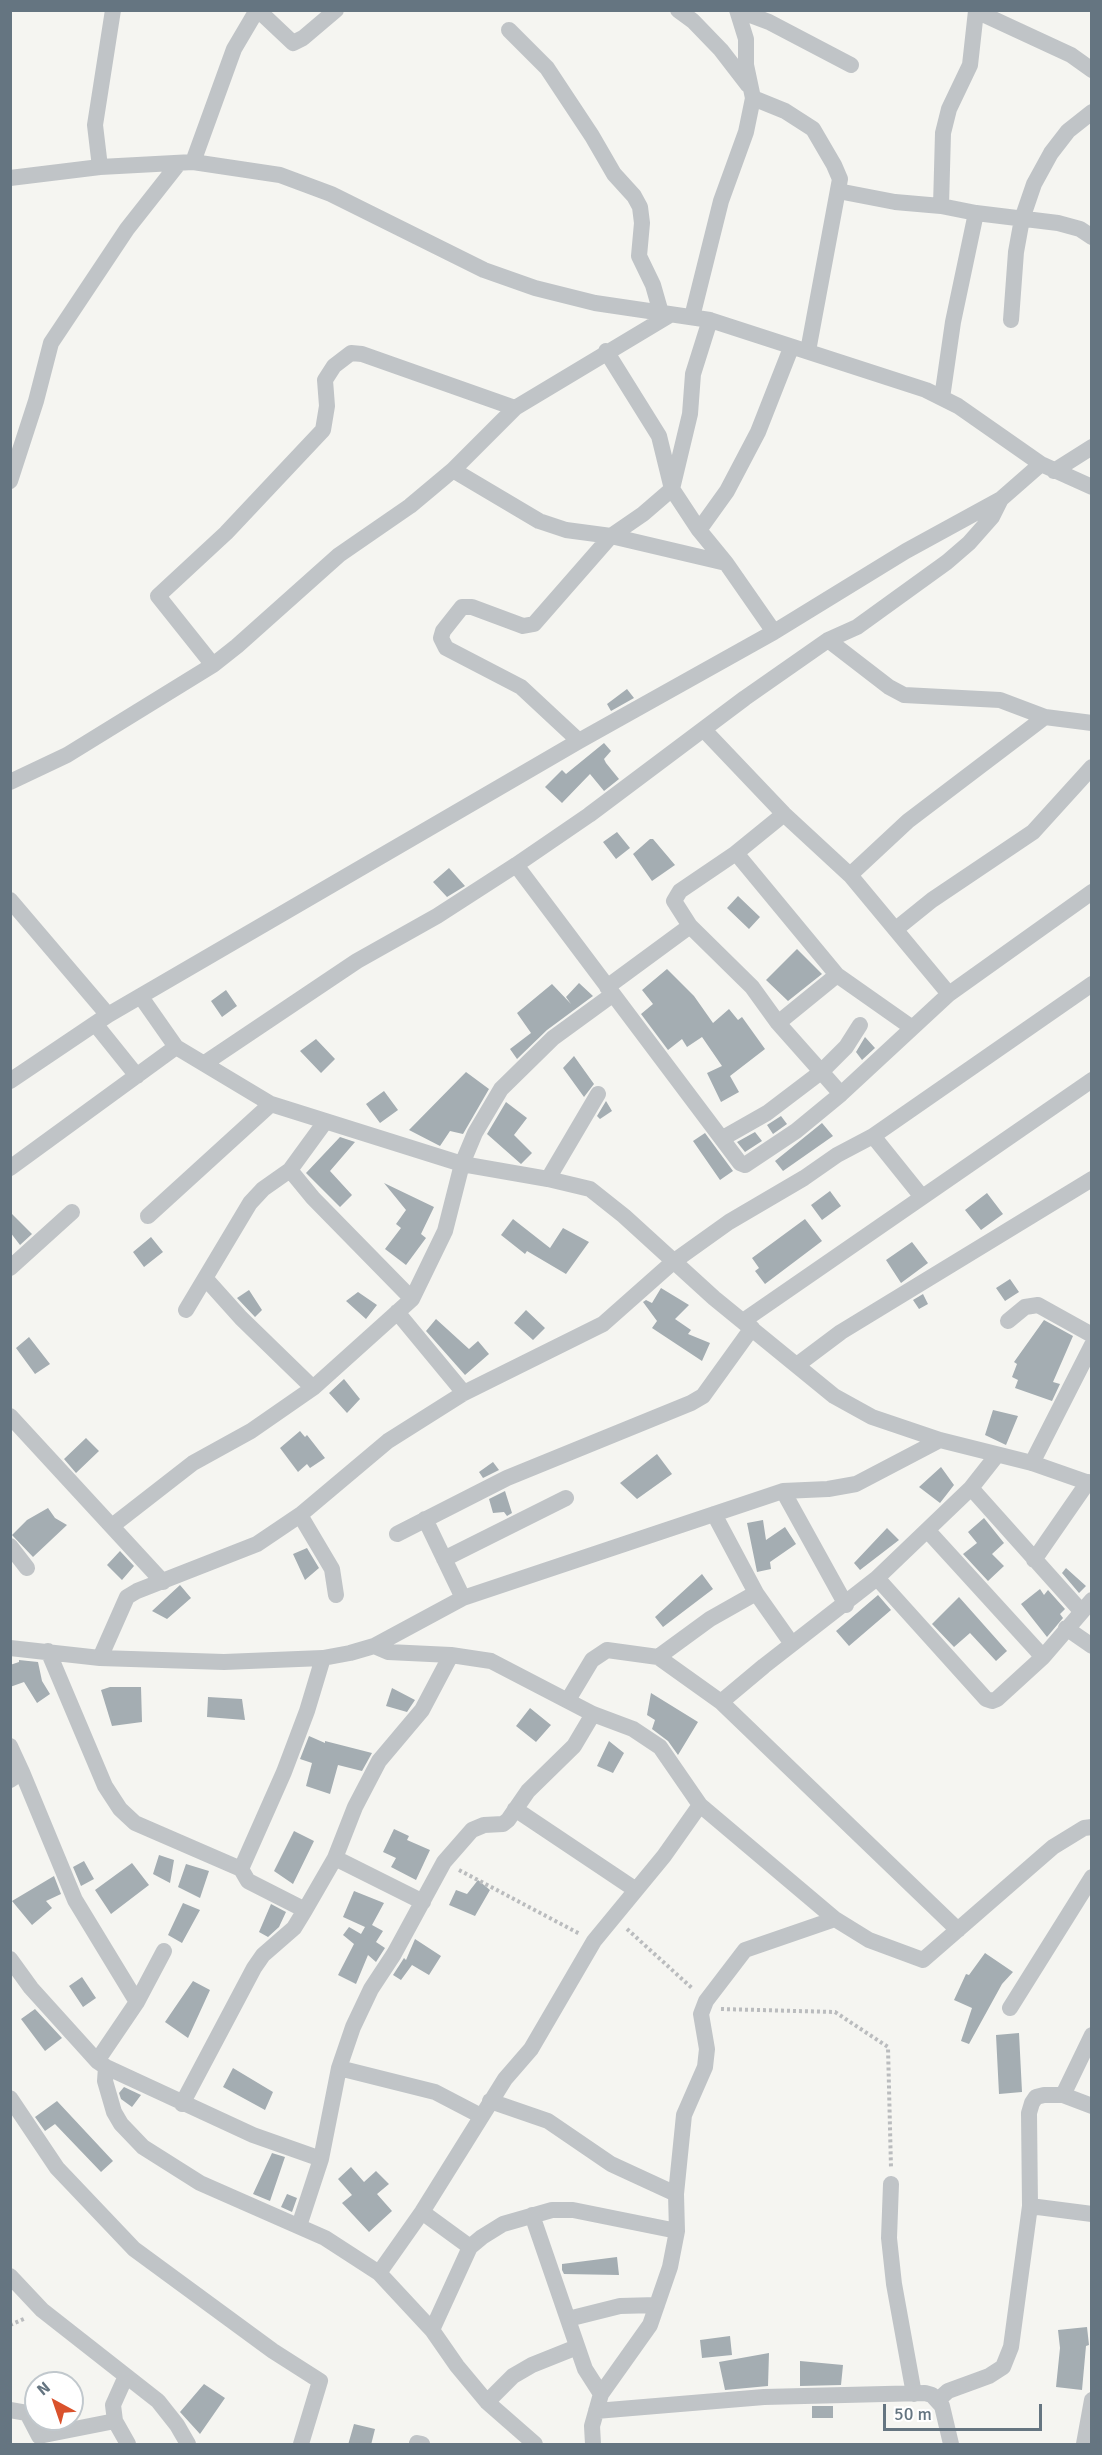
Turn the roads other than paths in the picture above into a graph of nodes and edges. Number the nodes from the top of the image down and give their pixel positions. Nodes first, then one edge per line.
1 (113, 10) edge
2 (258, 10) edge
3 (336, 10) edge
4 (678, 10) edge
5 (737, 10) edge
6 (509, 30) dead end
7 (851, 64) dead end
8 (1092, 70) edge
9 (751, 92) junction
10 (1092, 112) edge
11 (186, 162) junction
12 (100, 167) junction
13 (10, 178) edge
14 (838, 191) junction
15 (941, 206) junction
16 (976, 213) junction
17 (1022, 219) junction
18 (1092, 237) edge
19 (666, 314) junction
20 (692, 317) junction
21 (710, 320) junction
22 (1011, 320) dead end
23 (791, 348) junction
24 (606, 351) junction
25 (808, 351) junction
26 (942, 398) junction
27 (515, 408) junction
28 (1092, 447) edge
29 (1047, 467) junction
30 (453, 470) junction
31 (10, 481) edge
32 (1092, 487) edge
33 (672, 489) junction
34 (1001, 499) junction
35 (699, 530) junction
36 (611, 536) junction
37 (726, 563) junction
38 (774, 632) junction
39 (828, 640) junction
40 (213, 665) junction
41 (1045, 717) junction
42 (1092, 723) edge
43 (704, 730) junction
44 (579, 741) junction
45 (1092, 767) edge
46 (10, 782) edge
47 (784, 814) junction
48 (736, 854) junction
49 (516, 865) junction
50 (850, 875) junction
51 (1092, 892) edge
52 (10, 900) edge
53 (690, 927) junction
54 (896, 929) junction
55 (837, 975) junction
56 (1092, 984) edge
57 (610, 991) junction
58 (948, 994) junction
59 (141, 997) junction
60 (102, 1020) junction
61 (778, 1023) junction
62 (860, 1025) dead end
63 (911, 1027) junction
64 (176, 1047) junction
65 (205, 1063) junction
66 (821, 1072) junction
67 (137, 1076) junction
68 (1092, 1080) edge
69 (10, 1081) edge
70 (598, 1094) dead end
71 (841, 1094) junction
72 (271, 1104) junction
73 (325, 1122) junction
74 (873, 1136) junction
75 (723, 1138) junction
76 (462, 1164) junction
77 (10, 1168) edge
78 (290, 1170) junction
79 (548, 1179) junction
80 (1092, 1179) edge
81 (922, 1197) junction
82 (72, 1212) dead end
83 (148, 1216) dead end
84 (673, 1262) junction
85 (10, 1268) edge
86 (206, 1279) junction
87 (412, 1299) junction
88 (186, 1310) dead end
89 (397, 1312) junction
90 (1008, 1321) dead end
91 (747, 1325) junction
92 (1092, 1335) edge
93 (1092, 1345) edge
94 (797, 1365) junction
95 (313, 1388) junction
96 (464, 1393) junction
97 (10, 1416) edge
98 (940, 1440) junction
99 (997, 1455) junction
100 (1032, 1463) junction
101 (1090, 1483) edge
102 (971, 1488) junction
103 (783, 1491) junction
104 (566, 1497) dead end
105 (714, 1514) junction
106 (300, 1515) junction
107 (425, 1519) junction
108 (112, 1526) junction
109 (928, 1531) junction
110 (397, 1534) dead end
111 (10, 1546) edge
112 (444, 1559) junction
113 (1034, 1560) junction
114 (27, 1568) dead end
115 (877, 1578) junction
116 (163, 1582) junction
117 (756, 1593) junction
118 (336, 1595) dead end
119 (463, 1598) junction
120 (846, 1605) junction
121 (1086, 1605) edge
122 (1066, 1628) junction
123 (792, 1644) junction
124 (374, 1646) junction
125 (1092, 1646) edge
126 (10, 1648) edge
127 (48, 1651) junction
128 (451, 1655) junction
129 (1042, 1656) junction
130 (658, 1657) junction
131 (100, 1658) junction
132 (323, 1658) junction
133 (568, 1700) junction
134 (721, 1702) junction
135 (593, 1714) junction
136 (10, 1746) edge
137 (16, 1776) edge
138 (700, 1805) junction
139 (515, 1809) junction
140 (1092, 1827) edge
141 (335, 1858) junction
142 (241, 1869) junction
143 (1092, 1877) edge
144 (636, 1890) junction
145 (423, 1902) junction
146 (305, 1910) junction
147 (835, 1919) junction
148 (958, 1930) junction
149 (164, 1951) dead end
150 (10, 1959) edge
151 (137, 2002) junction
152 (1010, 2008) dead end
153 (1092, 2035) edge
154 (101, 2064) junction
155 (339, 2068) junction
156 (1063, 2095) junction
157 (10, 2098) edge
158 (183, 2104) junction
159 (1092, 2106) edge
160 (485, 2109) junction
161 (321, 2159) junction
162 (891, 2184) road end
163 (676, 2194) junction
164 (1030, 2206) junction
165 (422, 2212) junction
166 (1092, 2214) edge
167 (532, 2215) junction
168 (299, 2226) junction
169 (677, 2231) junction
170 (470, 2247) junction
171 (379, 2273) junction
172 (10, 2276) edge
173 (657, 2305) junction
174 (568, 2319) junction
175 (432, 2330) junction
176 (578, 2347) junction
177 (126, 2376) junction
178 (914, 2394) junction
179 (938, 2400) junction
180 (1092, 2400) edge
181 (487, 2402) junction
182 (599, 2402) junction
183 (10, 2410) edge
184 (115, 2421) junction
185 (39, 2440) edge
186 (128, 2445) edge
187 (188, 2445) edge
188 (302, 2445) edge
189 (535, 2445) edge
190 (593, 2445) edge
191 (951, 2445) edge
192 (1084, 2445) edge

1 - 12 street
2 - 3 street
2 - 11 street
4 - 9 street
5 - 7 street
5 - 9 street
6 - 19 street
8 - 15 street
9 - 14 street
9 - 20 street
10 - 17 street
11 - 12 street
11 - 19 street
11 - 31 street
12 - 13 street
14 - 15 street
14 - 25 street
15 - 16 street
16 - 17 street
16 - 26 street
17 - 18 street
17 - 22 street
19 - 20 street
19 - 24 street
20 - 21 street
21 - 23 street
21 - 33 street
23 - 25 street
23 - 35 street
24 - 27 street
24 - 33 street
25 - 26 street
26 - 29 street
27 - 30 street
27 - 40 street
28 - 29 street
29 - 32 street
29 - 34 street
30 - 36 street
30 - 40 street
33 - 35 street
33 - 36 street
34 - 38 street
34 - 39 street
35 - 37 street
36 - 37 street
36 - 44 street
37 - 38 street
38 - 44 street
39 - 41 street
39 - 43 street
40 - 46 street
41 - 42 street
41 - 50 street
43 - 47 street
43 - 49 street
44 - 59 street
45 - 54 street
47 - 48 street
47 - 50 street
48 - 53 street
48 - 55 street
49 - 57 street
49 - 65 street
50 - 54 street
51 - 58 street
52 - 60 street
53 - 57 street
53 - 61 street
54 - 58 street
55 - 61 street
55 - 63 street
56 - 74 street
57 - 75 street
57 - 76 street
58 - 63 street
59 - 60 street
59 - 64 street
60 - 67 street
60 - 69 street
61 - 66 street
62 - 66 street
63 - 71 street
64 - 65 street
64 - 67 street
65 - 72 street
66 - 71 street
66 - 75 street
67 - 77 street
68 - 81 street
70 - 79 street
71 - 75 street
72 - 73 street
72 - 83 street
73 - 76 street
73 - 78 street
74 - 81 street
74 - 84 street
76 - 79 street
76 - 87 street
78 - 86 street
78 - 87 street
79 - 84 street
80 - 94 street
81 - 91 street
82 - 85 street
84 - 91 street
84 - 96 street
86 - 88 street
86 - 95 street
87 - 89 street
89 - 95 street
89 - 96 street
90 - 92 street
91 - 94 street
91 - 107 street
93 - 100 street
94 - 98 street
95 - 108 street
96 - 106 street
97 - 108 street
98 - 99 street
98 - 103 street
99 - 100 street
99 - 102 street
100 - 101 street
101 - 113 street
102 - 109 street
102 - 113 street
103 - 105 street
103 - 120 street
104 - 112 street
105 - 117 street
105 - 119 street
106 - 116 street
106 - 118 street
107 - 110 street
107 - 112 street
108 - 116 street
109 - 115 street
109 - 129 street
111 - 114 street
112 - 119 street
113 - 121 street
115 - 120 street
115 - 129 street
116 - 131 street
117 - 123 street
117 - 130 street
119 - 124 street
120 - 123 street
121 - 122 street
122 - 125 street
122 - 129 street
123 - 134 street
124 - 128 street
124 - 132 street
126 - 127 street
127 - 131 street
127 - 142 street
128 - 133 street
128 - 141 street
130 - 133 street
130 - 134 street
131 - 132 street
132 - 142 street
133 - 135 street
134 - 148 street
135 - 138 street
135 - 139 street
136 - 137 street
137 - 151 street
138 - 144 street
138 - 147 street
139 - 144 street
139 - 145 street
140 - 148 street
141 - 145 street
141 - 146 street
142 - 146 street
143 - 152 street
144 - 160 street
145 - 155 street
146 - 158 street
147 - 148 street
147 - 163 street
149 - 151 street
150 - 154 street
151 - 154 street
153 - 156 street
154 - 158 street
154 - 168 street
155 - 160 street
155 - 161 street
156 - 159 street
156 - 164 street
157 - 188 street
158 - 161 street
160 - 163 street
160 - 165 street
161 - 168 street
162 - 178 street
163 - 169 street
164 - 166 street
164 - 179 street
165 - 170 street
165 - 171 street
167 - 169 street
167 - 170 street
167 - 174 street
168 - 171 street
169 - 173 street
170 - 175 street
171 - 175 street
172 - 177 street
173 - 174 street
173 - 182 street
174 - 176 street
175 - 181 street
176 - 181 street
176 - 182 street
177 - 184 street
177 - 187 street
178 - 179 street
178 - 182 street
179 - 191 street
180 - 192 street
181 - 189 street
182 - 190 street
183 - 185 street
184 - 185 street
184 - 186 street

